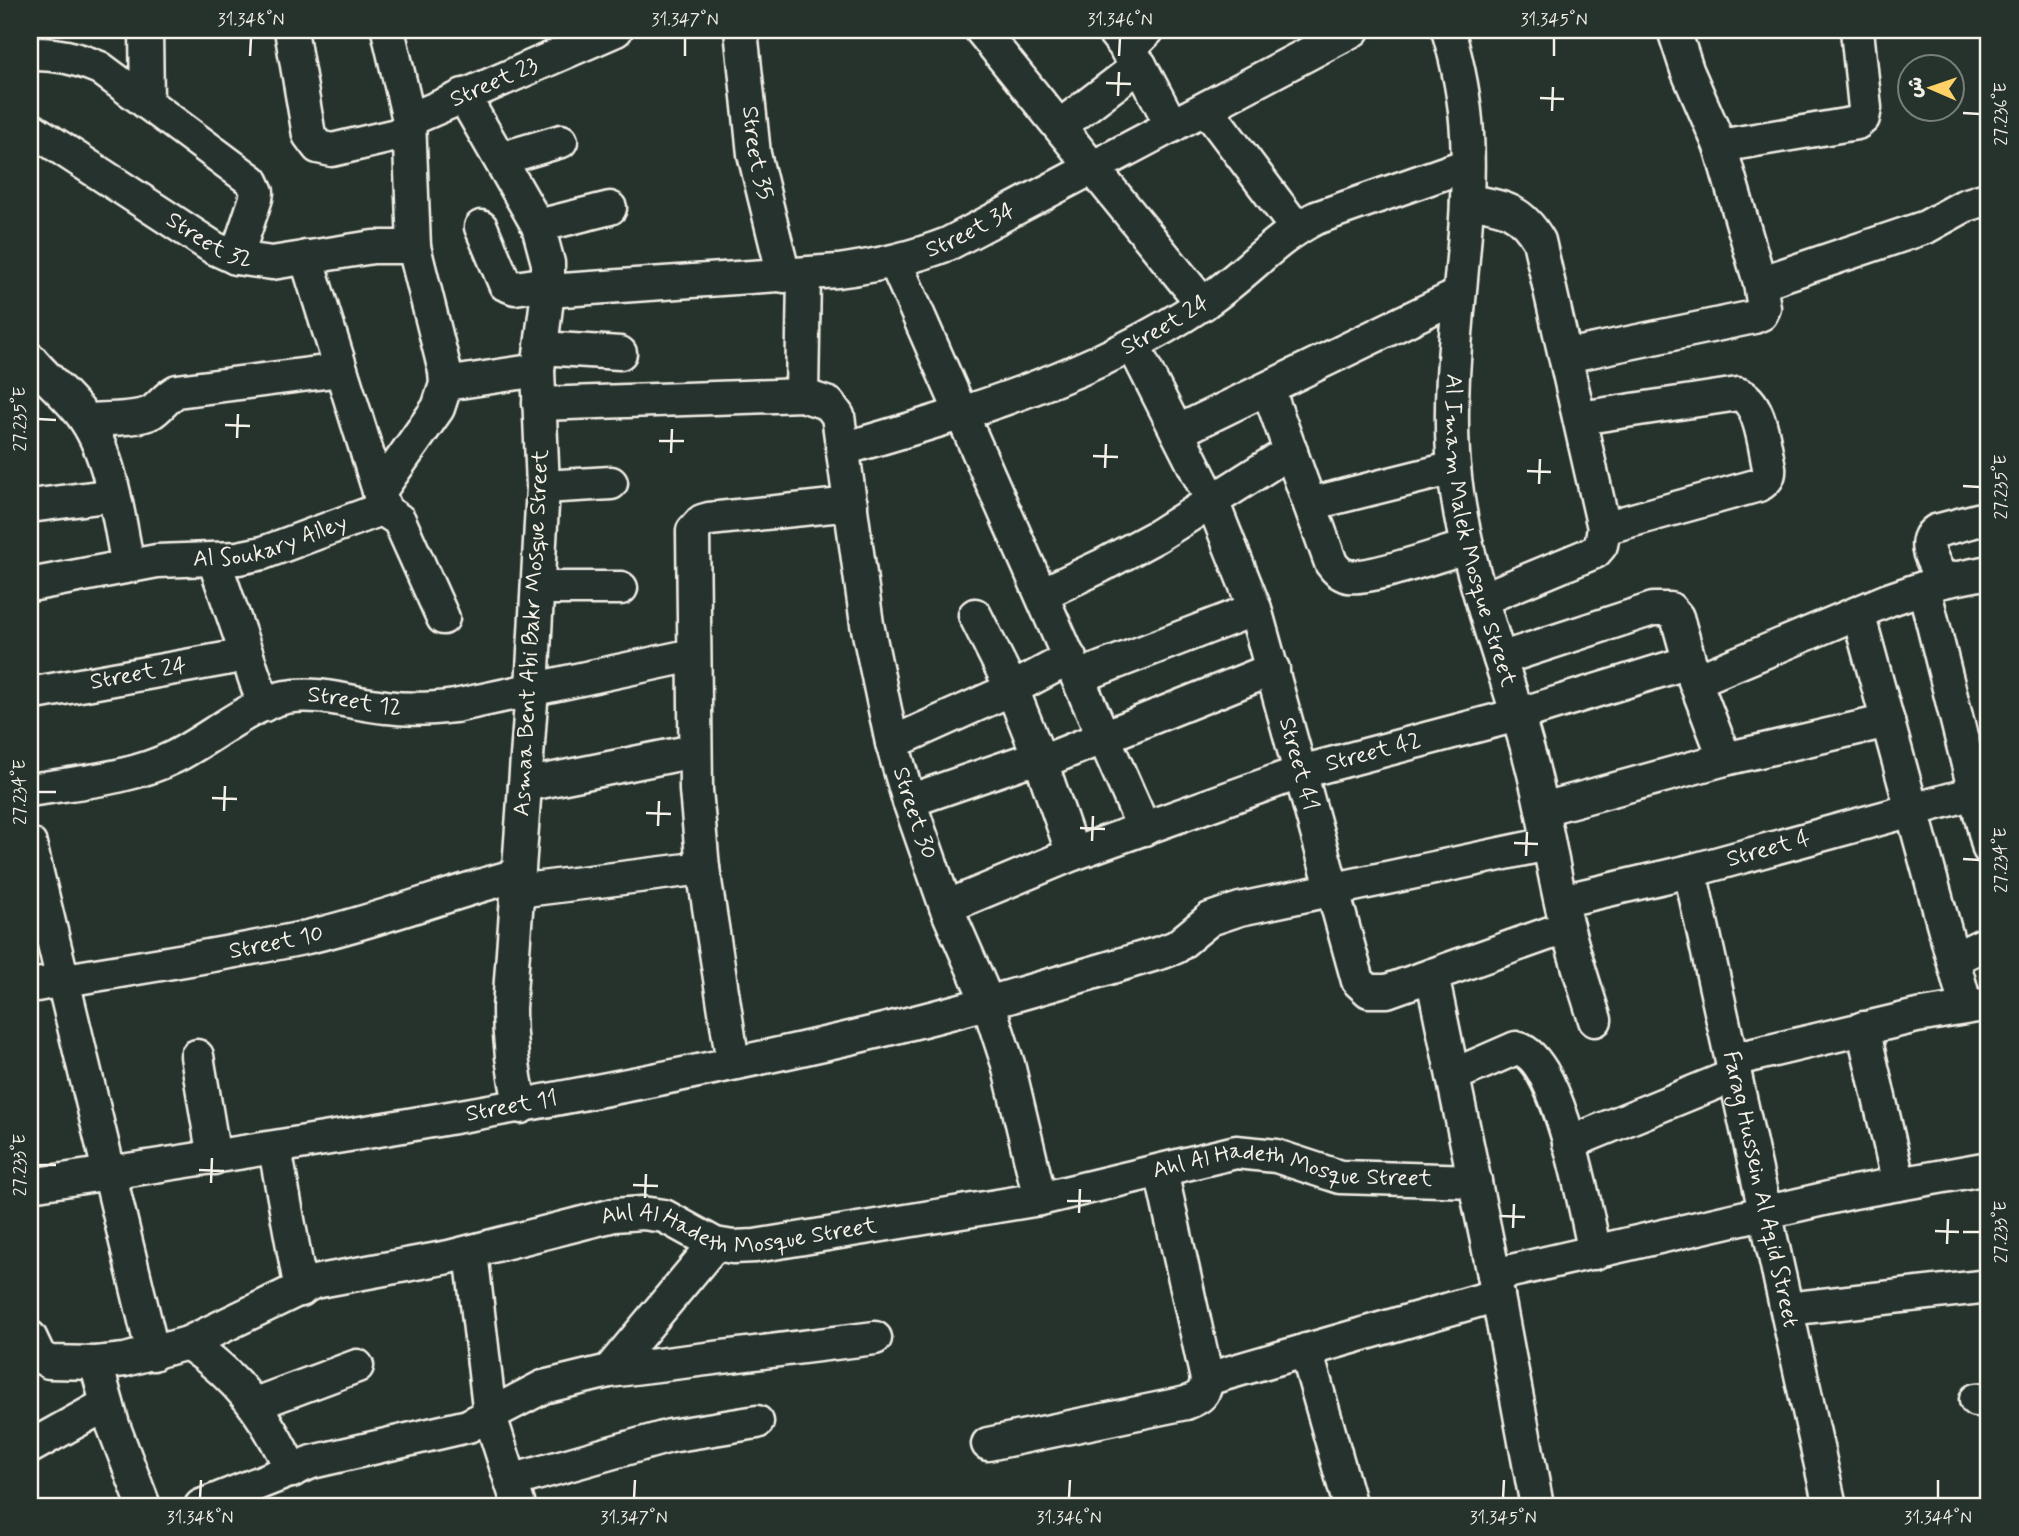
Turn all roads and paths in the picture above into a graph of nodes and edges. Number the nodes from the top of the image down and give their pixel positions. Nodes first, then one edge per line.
1 (146, 30) edge
2 (291, 30) edge
3 (388, 30) edge
4 (616, 30) edge
5 (741, 30) edge
6 (1353, 30) edge
7 (1448, 30) edge
8 (1675, 30) edge
9 (1857, 30) edge
10 (990, 33) edge
11 (1132, 44) edge
12 (30, 54) edge
13 (463, 95) junction
14 (147, 103) junction
15 (1206, 108) junction
16 (1172, 125) junction
17 (409, 126) junction
18 (1060, 126) junction
19 (30, 128) edge
20 (561, 141) dead end
21 (1720, 146) junction
22 (500, 159) junction
23 (1467, 164) junction
24 (1094, 167) junction
25 (1989, 198) edge
26 (1466, 201) junction
27 (610, 208) dead end
28 (538, 226) junction
29 (481, 228) dead end
30 (1296, 228) junction
31 (414, 247) junction
32 (306, 257) junction
33 (236, 258) junction
34 (895, 262) junction
35 (794, 275) junction
36 (1760, 283) junction
37 (549, 287) junction
38 (1459, 295) junction
39 (1203, 304) junction
40 (1133, 345) junction
41 (620, 354) dead end
42 (1566, 356) junction
43 (30, 359) edge
44 (539, 359) junction
45 (341, 370) junction
46 (446, 384) junction
47 (1268, 389) junction
48 (802, 395) junction
49 (539, 404) junction
50 (963, 414) junction
51 (1580, 418) junction
52 (86, 420) junction
53 (1177, 432) junction
54 (843, 449) junction
55 (1291, 451) junction
56 (1454, 468) junction
57 (611, 483) dead end
58 (543, 486) junction
59 (114, 495) junction
60 (1212, 501) junction
61 (382, 502) junction
62 (851, 504) junction
63 (1310, 504) junction
64 (30, 506) edge
65 (1989, 517) edge
66 (1604, 528) junction
67 (1466, 547) junction
68 (214, 560) junction
69 (128, 566) junction
70 (1989, 572) edge
71 (1934, 584) junction
72 (30, 586) edge
73 (538, 588) junction
74 (621, 588) dead end
75 (1042, 594) junction
76 (1482, 599) junction
77 (1255, 609) junction
78 (1858, 613) junction
79 (975, 615) dead end
80 (443, 618) dead end
81 (247, 655) junction
82 (693, 655) junction
83 (1500, 659) junction
84 (1074, 668) junction
85 (1273, 669) junction
86 (1692, 672) junction
87 (532, 688) junction
88 (1012, 689) junction
89 (30, 694) edge
90 (264, 705) junction
91 (1517, 715) junction
92 (1888, 721) junction
93 (1105, 737) junction
94 (892, 743) junction
95 (694, 751) junction
96 (1040, 758) junction
97 (1725, 759) junction
98 (1301, 772) junction
99 (525, 785) junction
100 (30, 790) edge
101 (1974, 793) junction
102 (909, 801) junction
103 (1543, 809) junction
104 (1912, 810) junction
105 (1143, 829) junction
106 (30, 844) edge
107 (1548, 844) junction
108 (1989, 849) edge
109 (1073, 854) junction
110 (703, 868) junction
111 (1690, 871) junction
112 (518, 883) junction
113 (1332, 891) junction
114 (946, 907) junction
115 (1564, 914) junction
116 (1989, 942) edge
117 (1953, 959) junction
118 (1432, 975) junction
119 (62, 980) junction
120 (30, 986) edge
121 (988, 1003) junction
122 (1978, 1006) edge
123 (1595, 1020) dead end
124 (1863, 1028) junction
125 (197, 1056) dead end
126 (733, 1063) junction
127 (1733, 1067) junction
128 (1454, 1075) junction
129 (521, 1107) junction
130 (1569, 1143) junction
131 (275, 1149) junction
132 (214, 1158) junction
133 (1989, 1168) edge
134 (1161, 1171) junction
135 (109, 1173) junction
136 (1475, 1181) junction
137 (1899, 1184) junction
138 (30, 1185) edge
139 (1040, 1199) junction
140 (1765, 1213) junction
141 (715, 1244) junction
142 (471, 1252) junction
143 (1595, 1253) junction
144 (1496, 1285) junction
145 (1989, 1286) edge
146 (301, 1290) junction
147 (1787, 1309) junction
148 (876, 1338) dead end
149 (188, 1343) junction
150 (1306, 1350) junction
151 (34, 1354) edge
152 (153, 1354) junction
153 (96, 1363) junction
154 (357, 1366) dead end
155 (609, 1371) junction
156 (1207, 1379) junction
157 (107, 1404) junction
158 (254, 1404) junction
159 (490, 1416) junction
160 (757, 1422) dead end
161 (988, 1444) dead end
162 (30, 1447) edge
163 (292, 1471) junction
164 (515, 1493) edge
165 (144, 1506) edge
166 (201, 1506) edge
167 (1350, 1506) edge
168 (1537, 1506) edge
169 (1830, 1506) edge

1 - 14 street
2 - 17 street, Street 23
3 - 17 street
4 - 13 street, Street 23
5 - 35 street, Street 35
6 - 15 street, Street 34
7 - 23 street, Al Imam Malek Mosque Street
8 - 21 street
9 - 21 street
10 - 18 street
11 - 16 street
11 - 18 street
12 - 14 street
13 - 17 street, Street 23
13 - 22 street, Asmaa Bent Abi Bakr Mosque Street
14 - 33 street
15 - 16 street, Street 34
15 - 30 street
16 - 24 street, Street 34
17 - 31 street
18 - 24 street
19 - 33 street, Street 32
20 - 22 street
21 - 36 street
22 - 28 street, Asmaa Bent Abi Bakr Mosque Street
23 - 26 street, Al Imam Malek Mosque Street
23 - 30 street, Street 24
24 - 34 street, Street 34
24 - 39 street
25 - 36 street
26 - 38 street, Al Imam Malek Mosque Street
26 - 42 street
27 - 28 street
28 - 37 street, Asmaa Bent Abi Bakr Mosque Street
29 - 37 street, Street 34
30 - 39 street, Street 24
31 - 32 street, Street 32
31 - 46 street
32 - 33 street, Street 32
32 - 45 street
34 - 35 street, Street 34
34 - 50 street
35 - 37 street, Street 34
35 - 48 street, Street 35
36 - 42 street
37 - 44 street, Asmaa Bent Abi Bakr Mosque Street
38 - 47 street
38 - 56 street, Al Imam Malek Mosque Street
39 - 40 street, Street 24
40 - 50 street, Street 24
40 - 53 street, Street 41
41 - 44 street
42 - 51 street
43 - 52 street
44 - 46 street
44 - 49 street, Asmaa Bent Abi Bakr Mosque Street
45 - 52 street
45 - 61 street
46 - 61 street
47 - 53 street
47 - 55 street
48 - 49 street
48 - 54 street, Street 30
49 - 58 street, Asmaa Bent Abi Bakr Mosque Street
50 - 54 street, Street 24
50 - 75 street
51 - 66 street
51 - 66 street
52 - 59 street
53 - 60 street, Street 41
54 - 62 street, Street 30
55 - 60 street
55 - 63 street
56 - 63 street
56 - 67 street, Al Imam Malek Mosque Street
57 - 58 street
58 - 73 street, Asmaa Bent Abi Bakr Mosque Street
59 - 64 street
59 - 69 street
60 - 75 street
60 - 77 street, Street 41
61 - 68 street, Al Soukary Alley
61 - 80 street
62 - 82 street
62 - 94 street, Street 30
63 - 67 street
65 - 71 street
66 - 76 street
67 - 76 street, Al Imam Malek Mosque Street
68 - 69 street, Al Soukary Alley
68 - 81 street
69 - 72 street, Al Soukary Alley
70 - 71 street, Street 42
71 - 78 street, Street 42
71 - 101 street
73 - 74 street
73 - 87 street, Asmaa Bent Abi Bakr Mosque Street
75 - 84 street
76 - 83 street, Al Imam Malek Mosque Street
77 - 84 street
77 - 85 street, Street 41
78 - 86 street, Street 42
78 - 92 street
79 - 88 street
81 - 89 street, Street 24
81 - 90 street
82 - 87 street, Street 12
82 - 95 street
83 - 86 street
83 - 91 street, Al Imam Malek Mosque Street
84 - 88 street
84 - 93 street
85 - 93 street
85 - 98 street, Street 41
86 - 91 street, Street 42
86 - 97 street
87 - 90 street, Street 12
87 - 99 street, Asmaa Bent Abi Bakr Mosque Street
88 - 94 street
88 - 96 street
90 - 100 street, Street 12
91 - 98 street, Street 42
91 - 103 street, Al Imam Malek Mosque Street
92 - 97 street
92 - 104 street
93 - 96 street
93 - 105 street
94 - 102 street, Street 30
95 - 99 street
95 - 110 street
96 - 102 street
96 - 109 street
97 - 103 street
98 - 105 street, Street 42
98 - 113 street, Street 41
99 - 112 street, Asmaa Bent Abi Bakr Mosque Street
101 - 104 street, Street 4
101 - 108 street
102 - 114 street, Street 30
103 - 107 street, Al Imam Malek Mosque Street
104 - 111 street, Street 4
104 - 117 street
105 - 109 street, Street 42
106 - 119 street
107 - 113 street, Street 11
107 - 115 street, Al Imam Malek Mosque Street
109 - 114 street, Street 42
110 - 112 street, Street 10
110 - 126 street
111 - 115 street, Street 4
111 - 127 street, Farag Hussein Al Aqid Street
112 - 119 street, Street 10
112 - 129 street, Asmaa Bent Abi Bakr Mosque Street
113 - 118 street, Street 41
113 - 121 street, Street 11
114 - 121 street, Street 30
115 - 118 street, Street 41
115 - 123 street, Al Imam Malek Mosque Street
116 - 117 street
117 - 122 street
118 - 128 street
119 - 120 street, Street 10
119 - 135 street
121 - 126 street, Street 11
121 - 139 street, Street 30
122 - 124 street
124 - 127 street
124 - 137 street
125 - 132 street
126 - 129 street, Street 11
127 - 130 street
127 - 140 street, Farag Hussein Al Aqid Street
128 - 130 street
128 - 136 street
129 - 131 street, Street 11
130 - 143 street
131 - 132 street, Street 11
131 - 146 street
132 - 135 street, Street 11
133 - 137 street
134 - 136 street, Ahl Al Hadeth Mosque Street
134 - 139 street, Ahl Al Hadeth Mosque Street
134 - 156 street
135 - 138 street, Street 11
135 - 152 street
136 - 144 street
137 - 140 street
139 - 141 street, Ahl Al Hadeth Mosque Street
140 - 143 street
140 - 147 street, Farag Hussein Al Aqid Street
141 - 142 street, Ahl Al Hadeth Mosque Street
141 - 155 street
142 - 146 street, Ahl Al Hadeth Mosque Street
142 - 159 street
143 - 144 street
144 - 150 street
144 - 168 street
145 - 147 street
146 - 149 street, Ahl Al Hadeth Mosque Street
147 - 169 street, Farag Hussein Al Aqid Street
148 - 155 street
149 - 152 street, Ahl Al Hadeth Mosque Street
149 - 158 street
150 - 156 street
150 - 167 street
151 - 153 street, Ahl Al Hadeth Mosque Street
152 - 153 street, Ahl Al Hadeth Mosque Street
153 - 157 street
154 - 158 street
155 - 159 street
156 - 161 street
157 - 162 street
157 - 165 street
158 - 163 street
159 - 163 street
159 - 164 street
160 - 164 street
163 - 166 street

